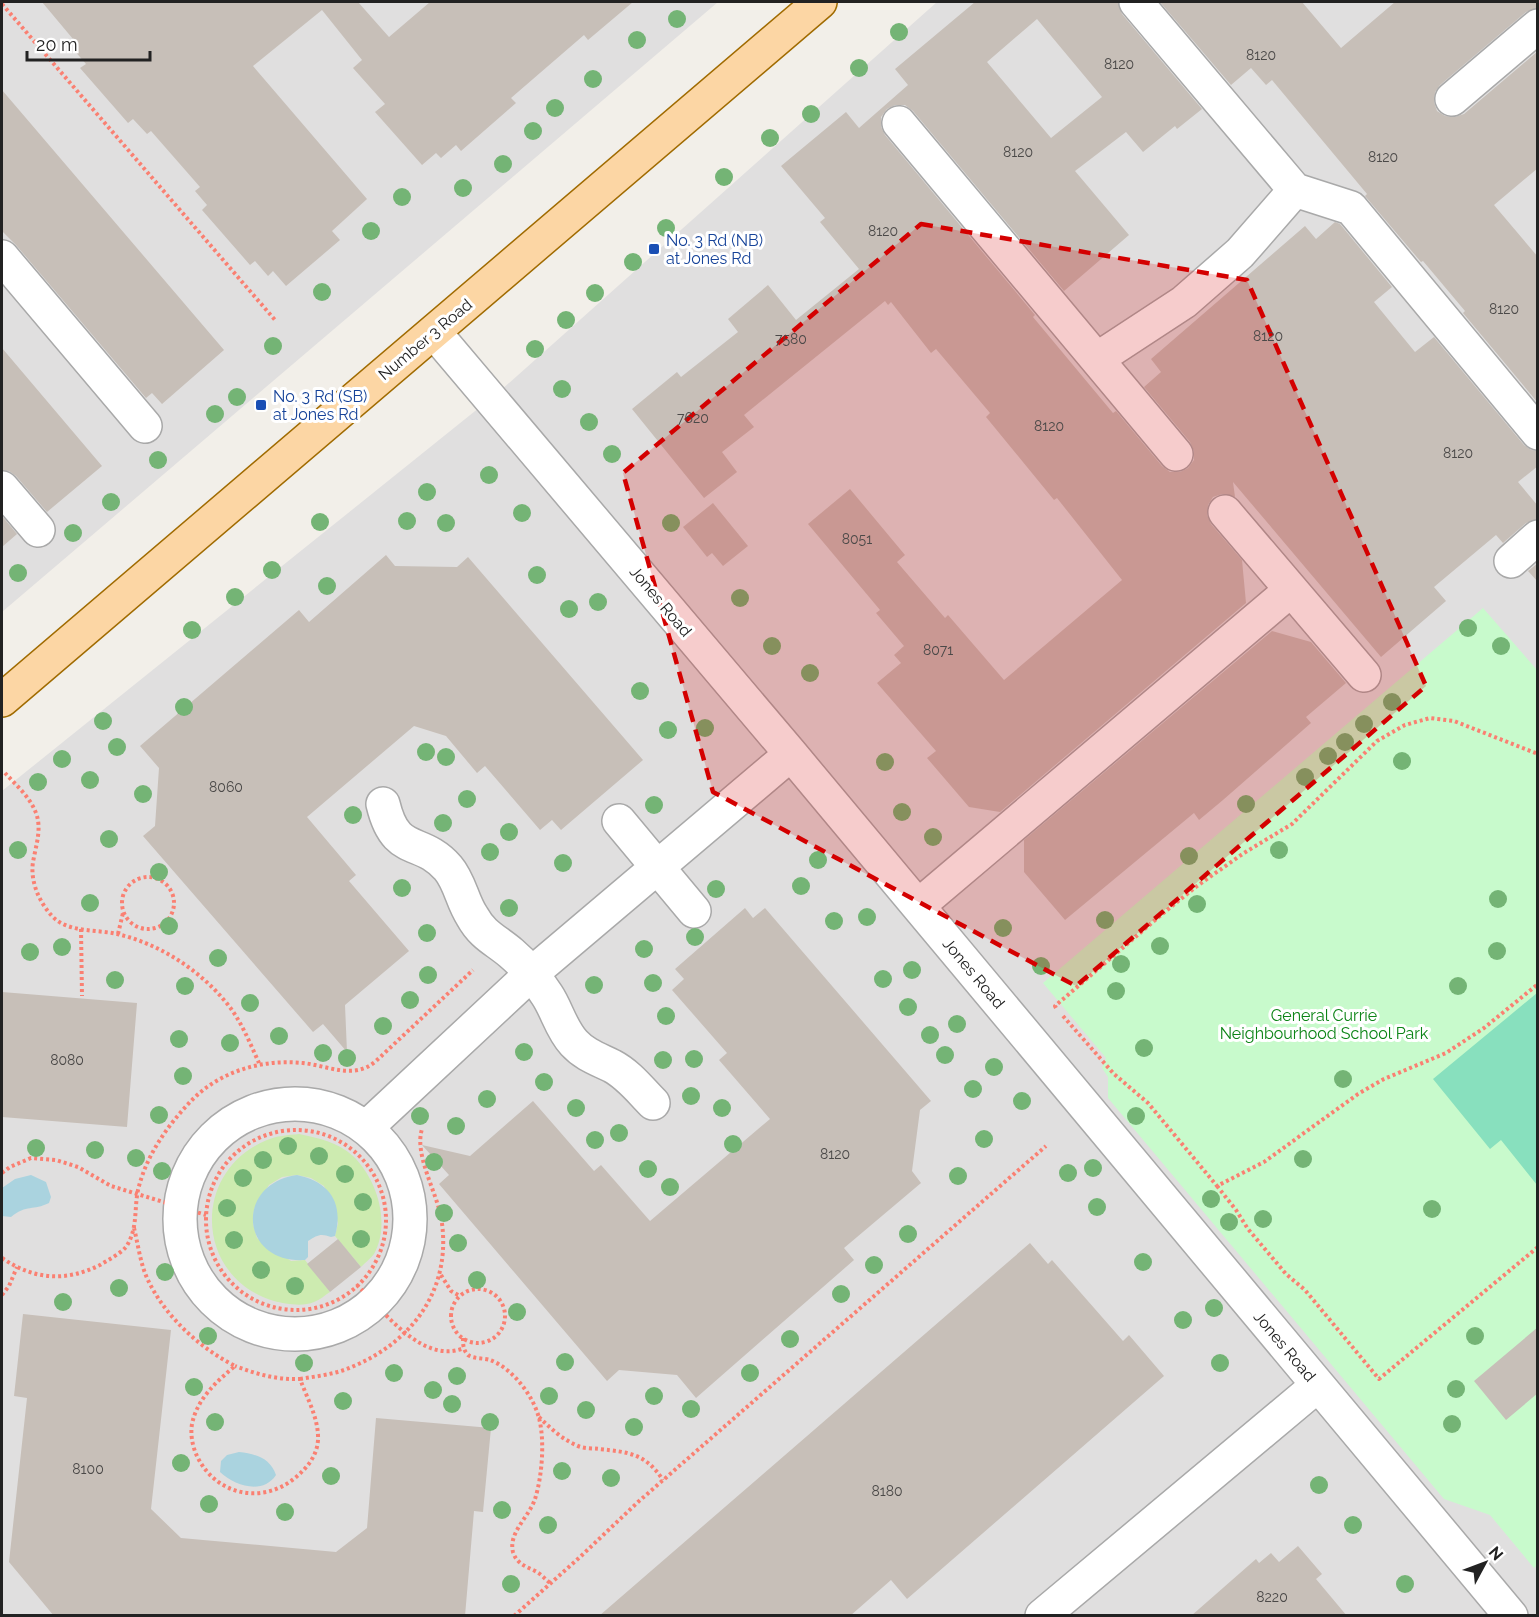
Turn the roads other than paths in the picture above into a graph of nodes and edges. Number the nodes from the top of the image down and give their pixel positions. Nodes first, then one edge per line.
1 (820, 2) edge
2 (1136, 2) edge
3 (1538, 26) edge
4 (1452, 99) dead end
5 (898, 123) dead end
6 (1295, 190) junction
7 (2, 257) edge
8 (434, 332) junction
9 (1096, 359) junction
10 (145, 426) dead end
11 (1538, 433) edge
12 (1176, 454) dead end
13 (2, 488) edge
14 (1225, 512) dead end
15 (38, 530) dead end
16 (1538, 537) edge
17 (1511, 561) dead end
18 (1292, 590) junction
19 (1364, 675) dead end
20 (2, 700) edge
21 (791, 754) junction
22 (383, 804) dead end
23 (619, 821) dead end
24 (657, 866) junction
25 (918, 906) junction
26 (694, 911) dead end
27 (530, 975) junction
28 (653, 1103) dead end
29 (366, 1128) junction
30 (1318, 1385) junction
31 (1042, 1616) edge
32 (1511, 1616) edge

1 - 8 main road, Number 3 Road
2 - 6 street
3 - 4 street
5 - 9 street
6 - 9 street
6 - 11 street
7 - 10 street
8 - 20 main road, Number 3 Road
8 - 21 street, Jones Road
9 - 12 street
13 - 15 street
14 - 18 street
16 - 17 street
18 - 19 street
18 - 25 street
21 - 24 street
21 - 25 street, Jones Road
22 - 27 street
23 - 24 street
24 - 26 street
24 - 27 street
25 - 30 street, Jones Road
27 - 28 street
27 - 29 street
29 - 29 street
30 - 31 street
30 - 32 street, Jones Road

